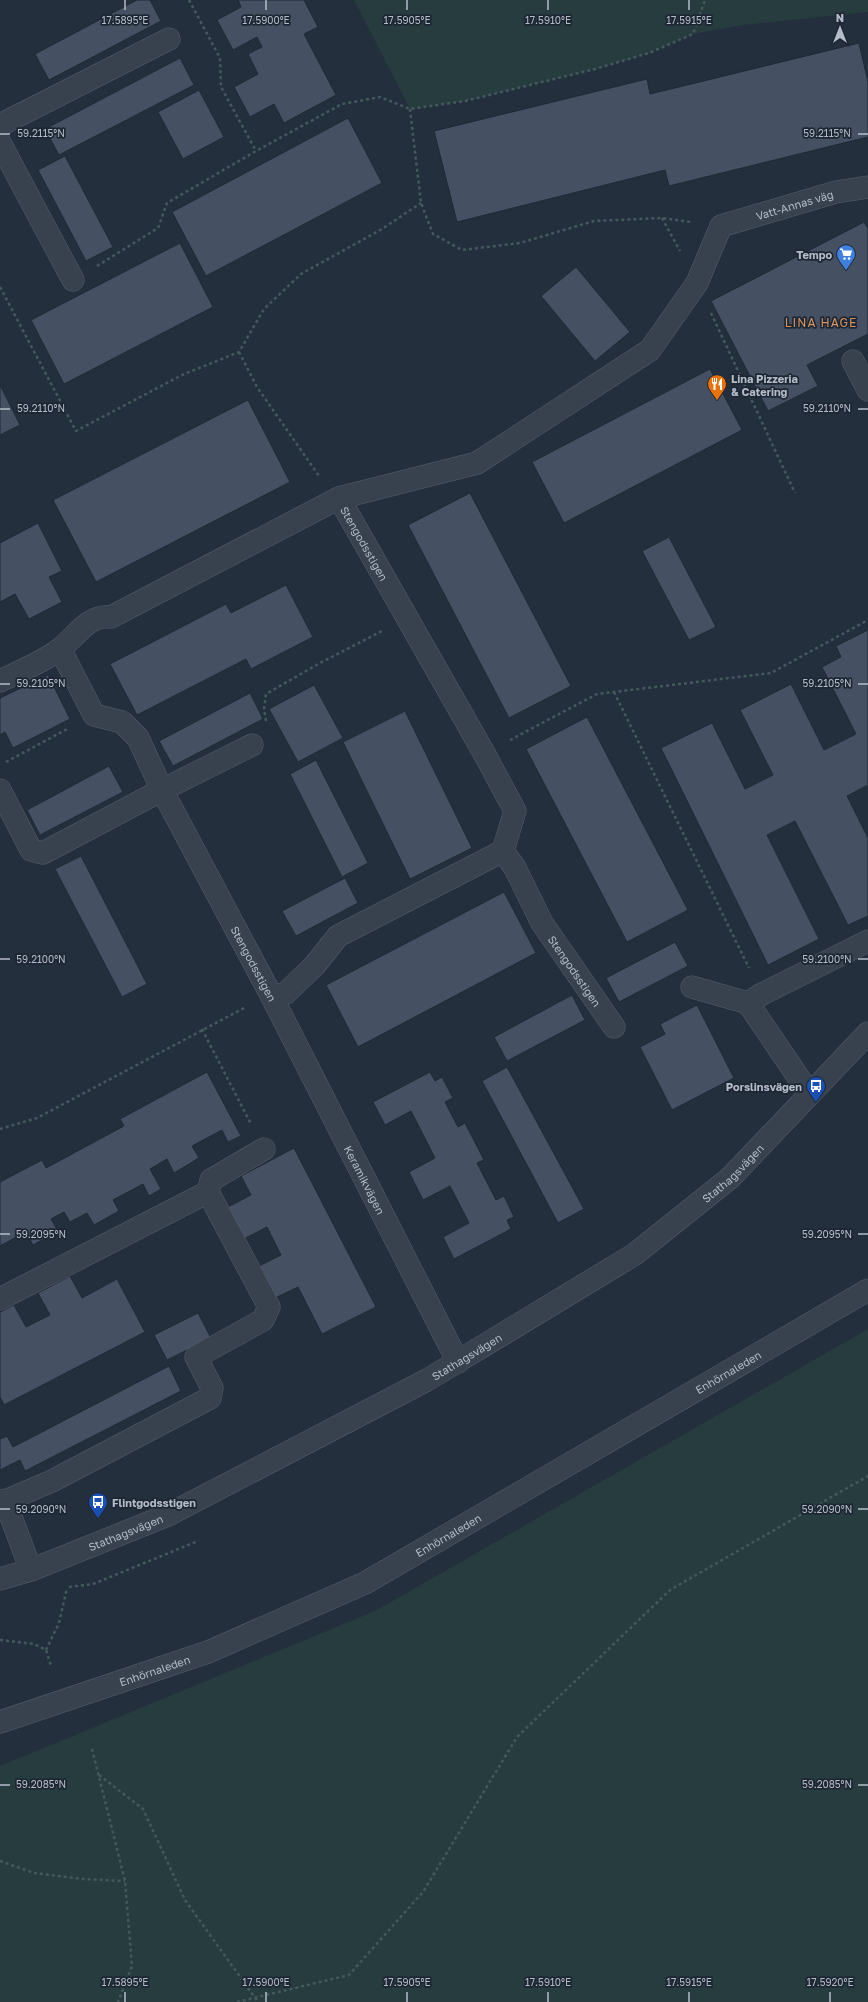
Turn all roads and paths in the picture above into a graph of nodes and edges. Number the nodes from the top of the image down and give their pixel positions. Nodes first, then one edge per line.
1 (190, 0) edge
2 (705, 0) edge
3 (168, 39) dead end
4 (410, 109) junction
5 (0, 125) edge
6 (0, 144) edge
7 (256, 151) junction
8 (868, 187) edge
9 (421, 203) junction
10 (662, 218) junction
11 (721, 226) junction
12 (73, 280) joint
13 (696, 283) junction
14 (0, 287) edge
15 (239, 352) junction
16 (853, 361) dead end
17 (868, 390) edge
18 (795, 493) dead end
19 (339, 498) junction
20 (407, 618) junction
21 (868, 620) edge
22 (60, 649) junction
23 (0, 681) edge
24 (614, 692) junction
25 (94, 715) junction
26 (252, 745) joint
27 (484, 753) junction
28 (0, 765) edge
29 (0, 790) edge
30 (162, 790) junction
31 (503, 851) junction
32 (868, 941) edge
33 (692, 987) dead end
34 (272, 997) junction
35 (755, 998) junction
36 (614, 1027) dead end
37 (202, 1030) junction
38 (868, 1034) edge
39 (809, 1093) junction
40 (0, 1129) edge
41 (264, 1150) joint
42 (208, 1192) junction
43 (868, 1290) edge
44 (0, 1299) edge
45 (458, 1362) junction
46 (868, 1476) edge
47 (3, 1501) edge
48 (198, 1541) dead end
49 (31, 1570) junction
50 (0, 1579) edge
51 (68, 1588) junction
52 (63, 1589) dead end
53 (0, 1640) edge
54 (46, 1650) junction
55 (51, 1666) dead end
56 (0, 1722) edge
57 (92, 1749) dead end
58 (98, 1775) junction
59 (0, 1861) edge
60 (125, 1881) junction
61 (255, 1997) junction
62 (118, 2002) edge
63 (237, 2002) edge
64 (258, 2002) edge

1 - 7 path
2 - 4 path
3 - 5 street
4 - 7 path
4 - 9 path
6 - 12 street
7 - 12 path
8 - 11 street, Vatt-Annas väg
9 - 10 path
9 - 15 path
10 - 11 path
10 - 13 path
11 - 13 street
13 - 18 path
13 - 19 street
14 - 15 path
15 - 19 path
16 - 17 street
19 - 20 street, Stengodsstigen
19 - 22 street, Stengodsstigen
20 - 26 path
20 - 27 street, Stengodsstigen
21 - 24 path
22 - 23 street, Stengodsstigen
22 - 25 street
24 - 27 path
24 - 35 path
25 - 28 path
25 - 30 street, Stengodsstigen
26 - 30 street
27 - 31 street, Stengodsstigen
29 - 30 street
30 - 34 street, Stengodsstigen
31 - 34 street, Stengodsstigen
31 - 36 street, Stengodsstigen
32 - 35 street
33 - 35 street
34 - 37 path
34 - 45 street, Keramikvägen
35 - 39 street
37 - 40 path
37 - 41 path
38 - 39 street, Stathagsvägen
39 - 45 street, Stathagsvägen
41 - 42 street
42 - 44 street
42 - 47 street
43 - 56 street, Enhörnaleden
45 - 49 street, Stathagsvägen
46 - 61 path
47 - 49 street
48 - 51 path
49 - 50 street, Stathagsvägen
51 - 52 path
51 - 54 path
53 - 54 path
54 - 55 path
57 - 58 path
58 - 60 path
58 - 61 path
59 - 60 path
60 - 62 path
61 - 63 path
61 - 64 path

